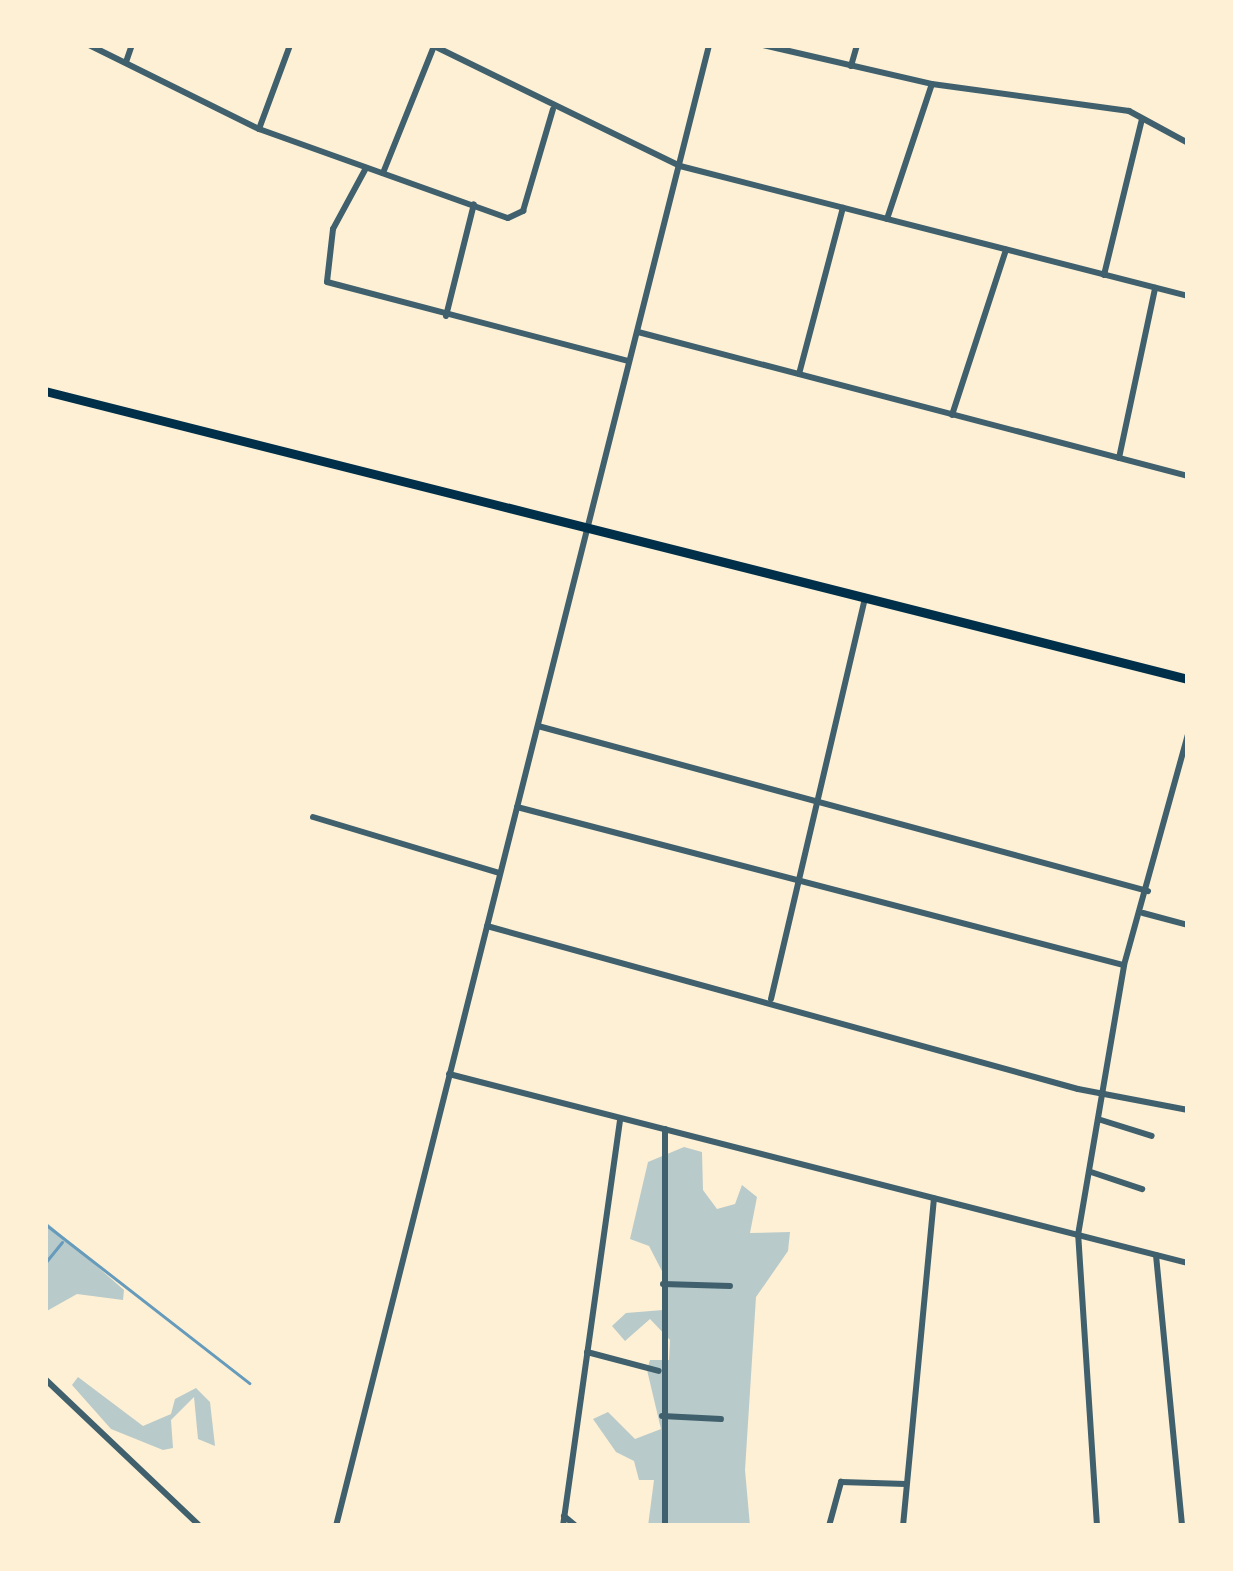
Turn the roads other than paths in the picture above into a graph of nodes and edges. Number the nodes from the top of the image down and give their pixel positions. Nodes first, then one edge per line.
1 (89, 45) edge
2 (132, 45) edge
3 (290, 45) edge
4 (709, 45) edge
5 (763, 45) edge
6 (857, 45) edge
7 (433, 46) edge
8 (126, 62) junction
9 (851, 66) junction
10 (932, 84) junction
11 (553, 107) junction
12 (1142, 119) junction
13 (259, 129) junction
14 (1188, 143) edge
15 (680, 166) junction
16 (366, 168) junction
17 (383, 173) junction
18 (474, 204) junction
19 (843, 208) junction
20 (887, 219) junction
21 (1006, 250) junction
22 (1104, 275) junction
23 (1155, 288) junction
24 (1188, 296) edge
25 (446, 316) junction
26 (638, 332) junction
27 (628, 361) junction
28 (799, 374) junction
29 (45, 391) edge
30 (952, 415) junction
31 (1119, 458) junction
32 (1188, 476) edge
33 (588, 524) junction
34 (866, 594) junction
35 (1188, 679) edge
36 (538, 725) junction
37 (1188, 735) edge
38 (817, 801) junction
39 (517, 806) junction
40 (314, 817) dead end
41 (500, 873) junction
42 (799, 880) junction
43 (1150, 891) junction
44 (1143, 913) junction
45 (1188, 925) edge
46 (487, 926) junction
47 (1124, 965) junction
48 (770, 1000) junction
49 (449, 1074) junction
50 (1102, 1091) junction
51 (1188, 1110) edge
52 (620, 1118) junction
53 (1101, 1120) junction
54 (665, 1129) junction
55 (1152, 1136) dead end
56 (1090, 1172) junction
57 (1142, 1189) dead end
58 (934, 1198) junction
59 (1078, 1234) junction
60 (1156, 1255) junction
61 (1188, 1263) edge
62 (663, 1284) junction
63 (730, 1286) dead end
64 (587, 1352) junction
65 (661, 1371) junction
66 (45, 1379) edge
67 (662, 1416) junction
68 (721, 1419) dead end
69 (906, 1484) junction
70 (564, 1516) junction
71 (191, 1518) junction
72 (183, 1526) edge
73 (200, 1526) edge
74 (336, 1526) edge
75 (562, 1526) edge
76 (576, 1526) edge
77 (664, 1526) edge
78 (829, 1526) edge
79 (904, 1526) edge
80 (1097, 1526) edge
81 (1182, 1526) edge

1 - 8 street
2 - 8 street
3 - 13 street
4 - 15 street
5 - 9 street
6 - 9 street
7 - 11 street
7 - 17 street
8 - 13 street
9 - 10 street
10 - 12 street
10 - 20 street
11 - 15 street
11 - 18 street
12 - 14 street
12 - 22 street
13 - 16 street
15 - 19 street
15 - 26 street
16 - 17 street
16 - 25 street
17 - 18 street
18 - 25 street
19 - 20 street
19 - 28 street
20 - 21 street
21 - 22 street
21 - 30 street
22 - 23 street
23 - 24 street
23 - 31 street
25 - 27 street
26 - 27 street
26 - 28 street
27 - 33 street
28 - 30 street
29 - 33 main road
30 - 31 street
31 - 32 street
33 - 34 main road
33 - 36 street
34 - 35 main road
34 - 38 street
36 - 38 street
36 - 39 street
37 - 43 street
38 - 42 street
38 - 43 street
39 - 41 street
39 - 42 street
40 - 41 street
41 - 46 street
42 - 47 street
42 - 48 street
43 - 44 street
44 - 45 street
44 - 47 street
46 - 48 street
46 - 49 street
47 - 50 street
48 - 50 street
49 - 52 street
49 - 74 street
50 - 51 street
50 - 53 street
52 - 54 street
52 - 64 street
53 - 55 street
53 - 56 street
54 - 58 street
54 - 62 street
56 - 57 street
56 - 59 street
58 - 59 street
58 - 69 street
59 - 60 street
59 - 80 street
60 - 61 street
60 - 81 street
62 - 63 street
62 - 65 street
64 - 65 street
64 - 70 street
65 - 67 street
66 - 71 street
67 - 68 street
67 - 77 street
69 - 78 street
69 - 79 street
70 - 75 street
70 - 76 street
71 - 72 street
71 - 73 street

